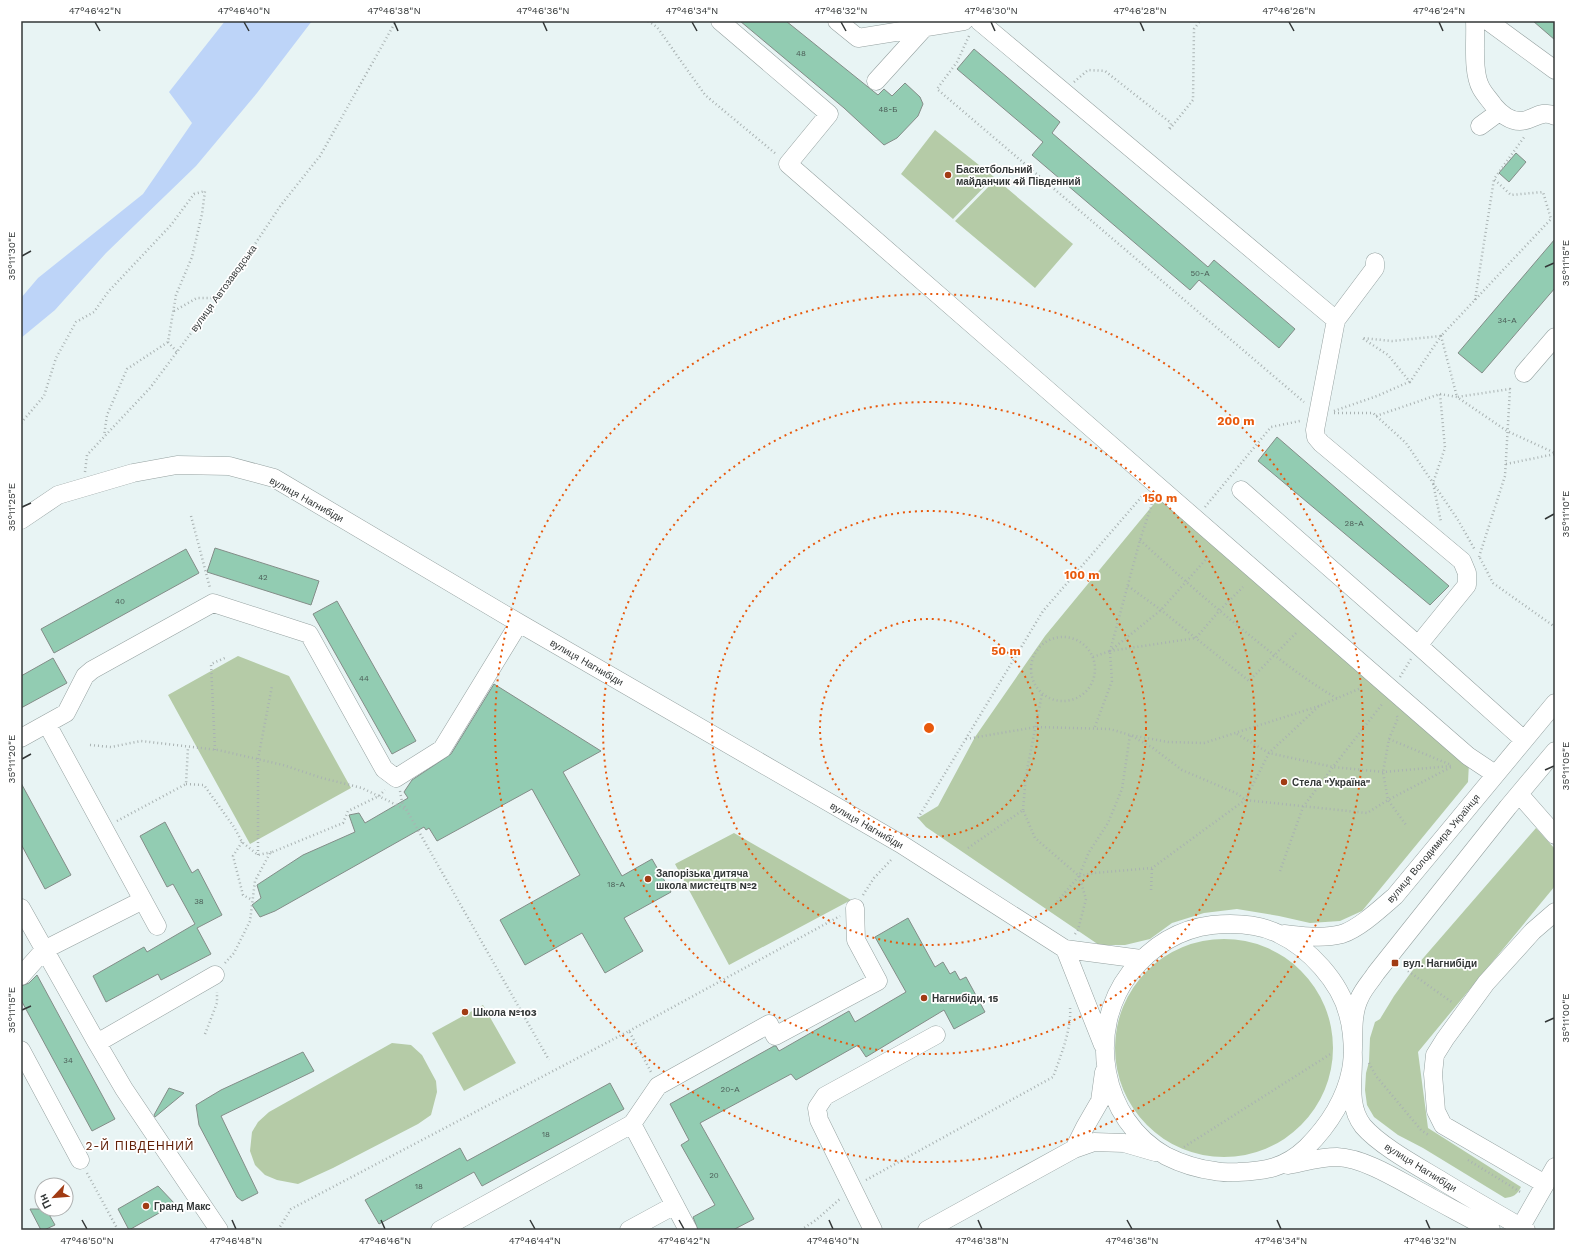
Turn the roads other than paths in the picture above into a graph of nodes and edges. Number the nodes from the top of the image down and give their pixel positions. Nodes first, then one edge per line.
1 (720, 21) edge
2 (837, 21) edge
3 (1475, 21) edge
4 (1488, 21) edge
5 (971, 26) edge
6 (924, 28) junction
7 (1555, 70) edge
8 (876, 81) dead end
9 (1499, 112) junction
10 (1548, 115) edge
11 (1480, 126) dead end
12 (1375, 262) dead end
13 (1336, 320) junction
14 (1555, 337) edge
15 (1524, 373) dead end
16 (1241, 490) dead end
17 (21, 520) edge
18 (519, 623) junction
19 (1419, 646) junction
20 (1555, 703) edge
21 (47, 724) junction
22 (21, 738) edge
23 (1524, 740) junction
24 (1555, 751) edge
25 (1495, 774) junction
26 (1519, 794) junction
27 (1555, 835) edge
28 (143, 900) junction
29 (21, 908) edge
30 (855, 908) road end
31 (1555, 912) edge
32 (157, 926) dead end
33 (1278, 933) junction
34 (1065, 949) junction
35 (44, 950) junction
36 (1141, 959) junction
37 (215, 975) road end
38 (21, 976) edge
39 (936, 1035) dead end
40 (97, 1043) junction
41 (1104, 1046) junction
42 (21, 1050) edge
43 (1353, 1055) junction
44 (632, 1124) junction
45 (1074, 1149) junction
46 (1166, 1155) junction
47 (80, 1160) road end
48 (1277, 1166) junction
49 (1555, 1167) edge
50 (1545, 1184) junction
51 (675, 1205) junction
52 (1522, 1229) edge
53 (219, 1230) edge
54 (440, 1230) edge
55 (629, 1230) edge
56 (688, 1230) edge
57 (874, 1230) edge
58 (927, 1230) edge
59 (1491, 1230) edge

1 - 25 street
2 - 6 street
3 - 9 street
4 - 7 street
5 - 6 street
5 - 13 street
6 - 8 street
9 - 10 street
9 - 11 street
12 - 13 street
13 - 19 street
14 - 15 street
16 - 19 street
17 - 18 street, вулиця Нагнибіди
18 - 21 street
18 - 34 street, вулиця Нагнибіди
19 - 23 street
20 - 23 street, вулиця Володимира Українця
21 - 22 street
21 - 28 street
23 - 25 street, вулиця Володимира Українця
24 - 26 street, вулиця Володимира Українця
25 - 33 street, вулиця Володимира Українця
26 - 27 street
26 - 43 street, вулиця Володимира Українця
28 - 32 street
28 - 35 street
29 - 35 street
30 - 44 street
31 - 50 street
33 - 36 street, вулиця Володимира Українця
33 - 43 street, вулиця Володимира Українця
34 - 36 street, вулиця Нагнибіди
34 - 41 street
35 - 38 street
35 - 40 street
36 - 41 street, вулиця Володимира Українця
37 - 40 street
39 - 57 street
40 - 53 street
41 - 45 street, вулиця Володимира Українця
41 - 46 street, вулиця Володимира Українця
42 - 47 street
43 - 48 street, вулиця Володимира Українця
43 - 52 street, вулиця Нагнибіди
44 - 51 street
44 - 54 street
45 - 46 street, вулиця Володимира Українця
45 - 58 street, вулиця Володимира Українця
46 - 48 street, вулиця Володимира Українця
48 - 59 street, вулиця Нагнибіди
49 - 50 street
50 - 52 street
51 - 55 street
51 - 56 street

